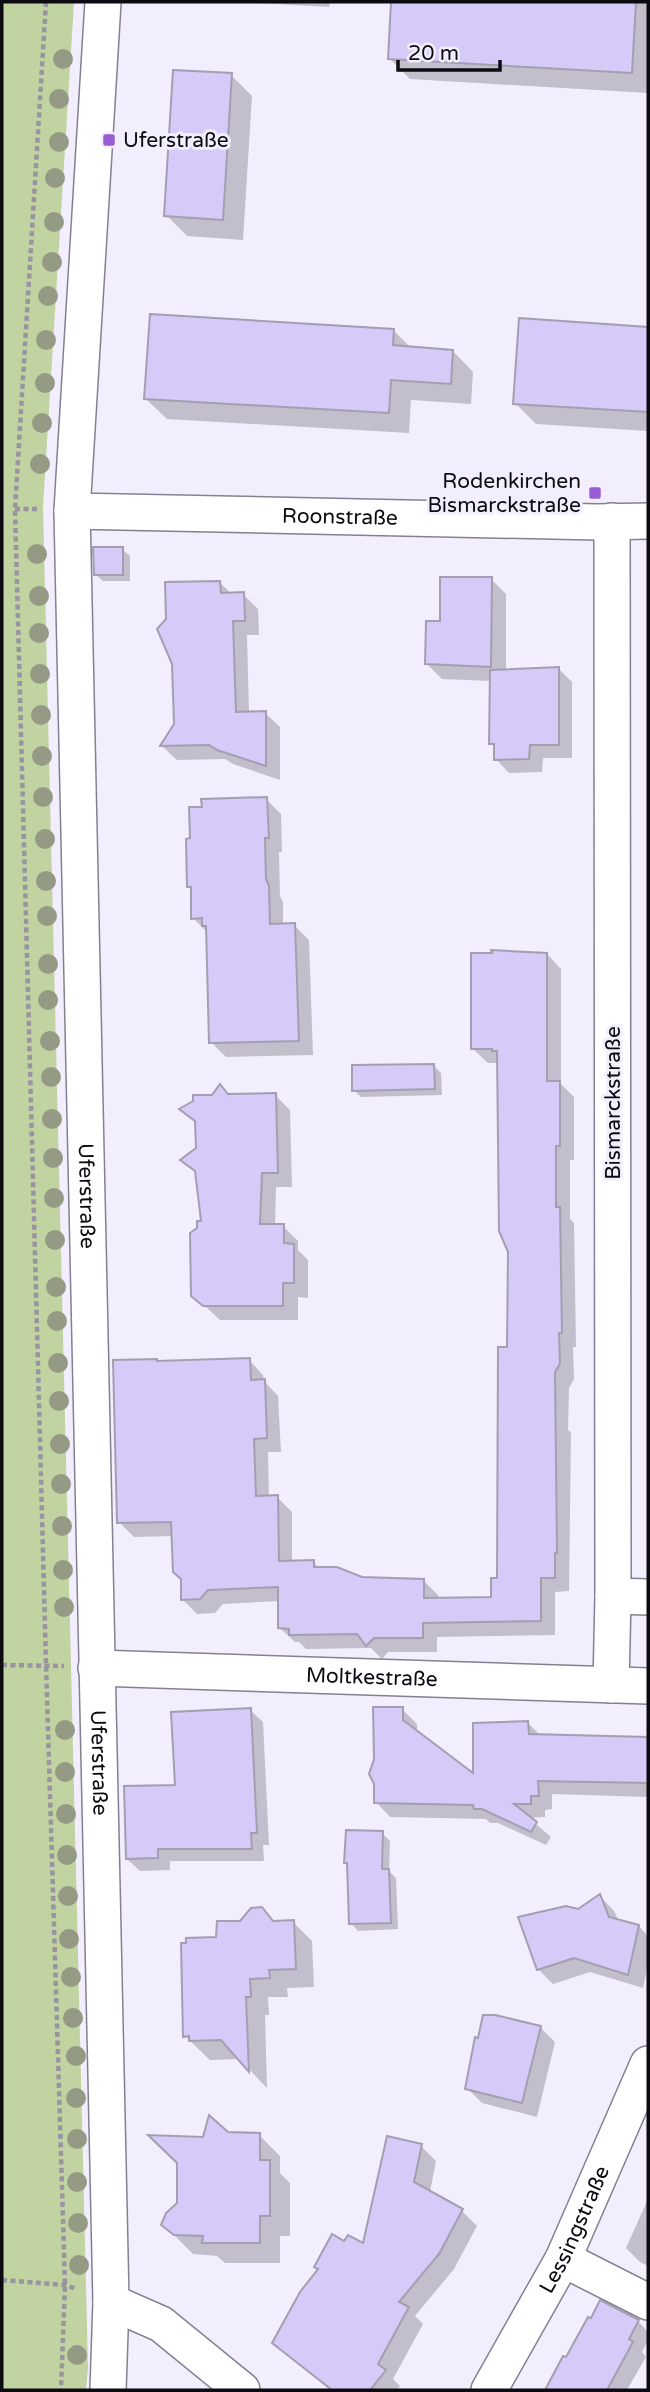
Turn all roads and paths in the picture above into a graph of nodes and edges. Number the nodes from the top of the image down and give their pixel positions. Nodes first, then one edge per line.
1 (46, 2) edge
2 (103, 2) edge
3 (72, 511) junction
4 (612, 521) junction
5 (648, 521) edge
6 (613, 1596) junction
7 (648, 1597) edge
8 (46, 1664) junction
9 (2, 1665) edge
10 (96, 1668) junction
11 (611, 1685) junction
12 (648, 1686) edge
13 (648, 2064) edge
14 (563, 2259) junction
15 (2, 2280) edge
16 (65, 2285) junction
17 (111, 2302) junction
18 (648, 2302) edge
19 (61, 2390) edge
20 (108, 2390) edge
21 (243, 2390) edge
22 (489, 2390) edge

1 - 8 path
2 - 3 street, Uferstraße
3 - 4 street, Roonstraße
3 - 10 street, Uferstraße
4 - 5 street, Roonstraße
4 - 6 street, Bismarckstraße
6 - 7 street
6 - 11 street, Bismarckstraße
8 - 9 path
8 - 16 path
10 - 11 street, Moltkestraße
10 - 17 street, Uferstraße
11 - 12 street, Moltkestraße
13 - 14 street, Lessingstraße
14 - 18 street
14 - 22 street, Lessingstraße
15 - 16 path
16 - 19 path
17 - 20 street, Uferstraße
17 - 21 street

